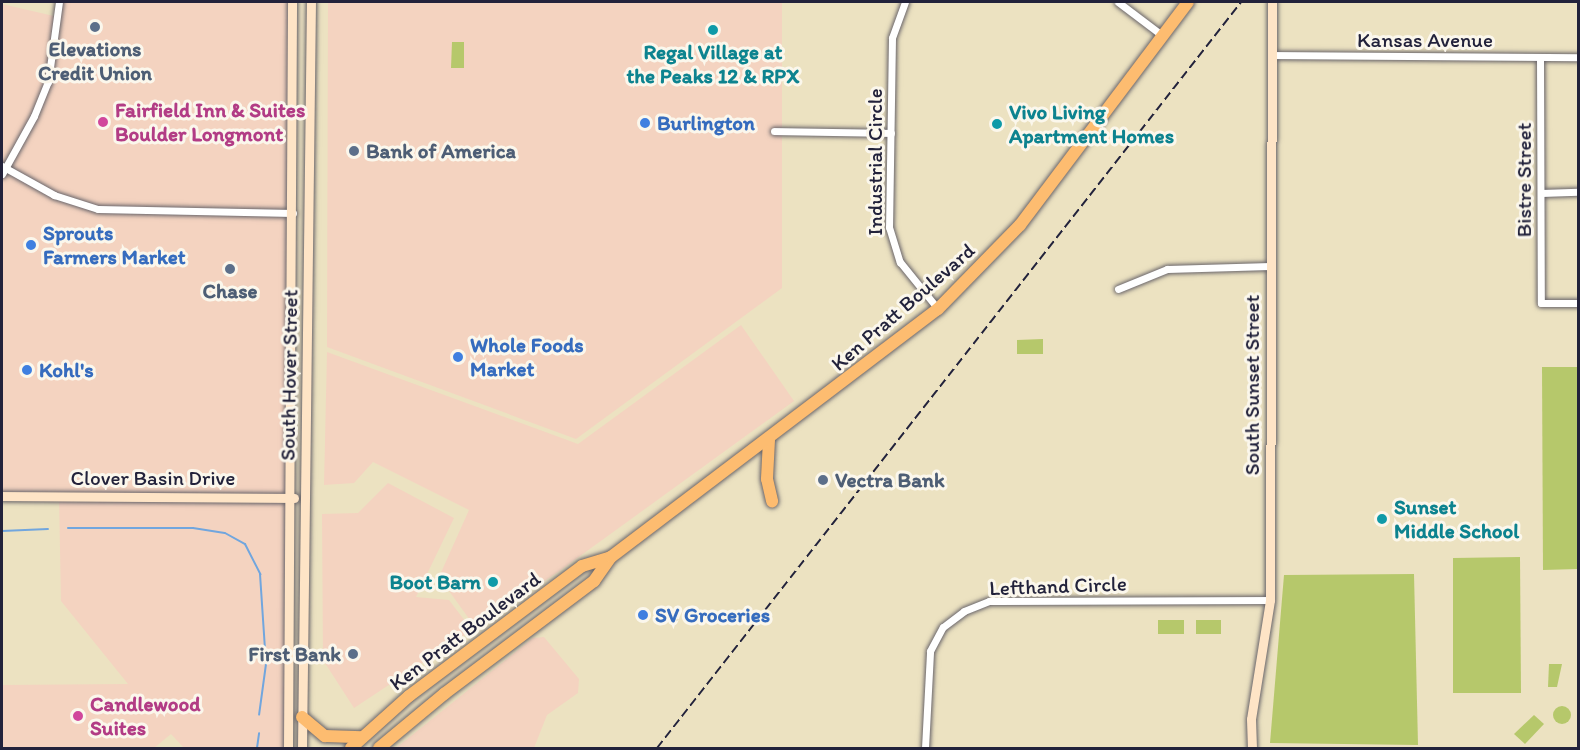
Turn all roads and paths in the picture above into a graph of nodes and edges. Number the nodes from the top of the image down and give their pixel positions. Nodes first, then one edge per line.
1 (59, 2) edge
2 (292, 2) edge
3 (311, 2) edge
4 (905, 2) edge
5 (1118, 2) edge
6 (1188, 2) edge
7 (1272, 2) edge
8 (1163, 36) junction
9 (1271, 55) junction
10 (1540, 57) junction
11 (1578, 57) edge
12 (774, 131) dead end
13 (891, 133) junction
14 (3, 169) edge
15 (1578, 192) edge
16 (1541, 193) junction
17 (293, 213) junction
18 (309, 213) junction
19 (1270, 266) junction
20 (1118, 289) dead end
21 (1578, 303) edge
22 (938, 309) junction
23 (769, 440) junction
24 (2, 496) edge
25 (291, 498) junction
26 (305, 498) junction
27 (772, 501) dead end
28 (611, 557) junction
29 (1270, 600) junction
30 (302, 717) junction
31 (362, 737) junction
32 (288, 748) edge
33 (302, 748) edge
34 (351, 748) edge
35 (378, 748) edge
36 (926, 748) edge
37 (1252, 748) edge

1 - 14 street
2 - 17 main road, South Hover Street
3 - 18 main road, South Hover Street
4 - 13 street, Industrial Circle
5 - 8 street
6 - 8 highway, Ken Pratt Boulevard
7 - 9 main road, South Sunset Street
8 - 22 highway, Ken Pratt Boulevard
9 - 10 street, Kansas Avenue
9 - 19 main road, South Sunset Street
10 - 11 street, Kansas Avenue
10 - 16 street, Bistre Street
12 - 13 street
13 - 22 street, Industrial Circle
14 - 17 street
15 - 16 street
16 - 21 street, Bistre Street
17 - 18 main road
17 - 25 main road, South Hover Street
18 - 26 main road, South Hover Street
19 - 20 street
19 - 29 main road, South Sunset Street
22 - 23 highway, Ken Pratt Boulevard
23 - 27 highway
23 - 28 highway, Ken Pratt Boulevard
24 - 25 main road, Clover Basin Drive
25 - 26 main road, Clover Basin Drive
25 - 32 main road, South Hover Street
26 - 30 main road, South Hover Street
28 - 31 highway, Ken Pratt Boulevard
28 - 35 highway, Ken Pratt Boulevard
29 - 36 street, Lefthand Circle
29 - 37 main road, South Sunset Street
30 - 31 highway
30 - 33 main road, South Hover Street
31 - 34 highway, Ken Pratt Boulevard

